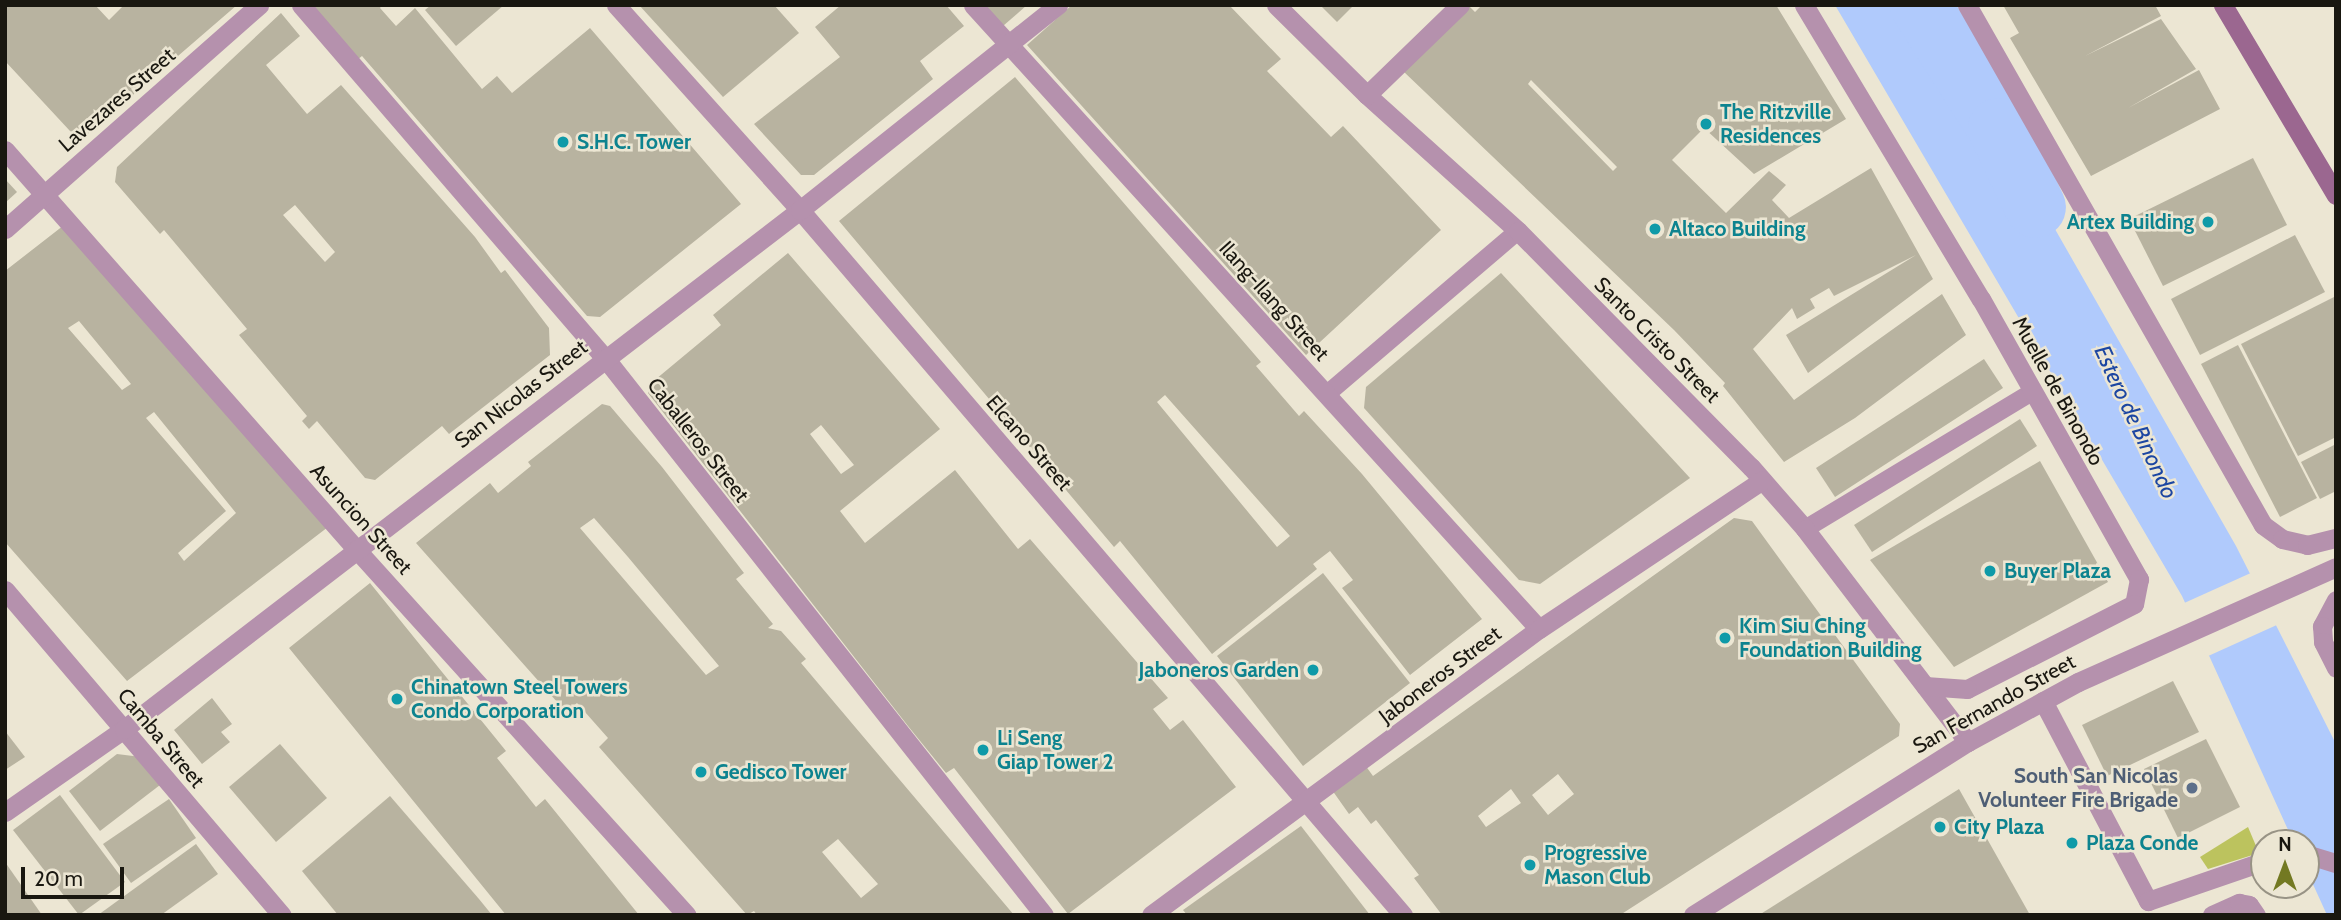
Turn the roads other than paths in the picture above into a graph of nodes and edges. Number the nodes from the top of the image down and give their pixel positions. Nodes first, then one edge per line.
1 (259, 5) edge
2 (301, 5) edge
3 (616, 5) edge
4 (973, 5) edge
5 (1058, 5) edge
6 (1276, 5) edge
7 (1460, 5) edge
8 (1804, 5) edge
9 (1967, 5) edge
10 (2223, 5) edge
11 (1010, 44) junction
12 (1367, 95) junction
13 (5, 150) edge
14 (44, 194) junction
15 (2336, 195) edge
16 (800, 210) junction
17 (5, 229) edge
18 (1518, 231) junction
19 (605, 358) junction
20 (2032, 393) junction
21 (1327, 394) junction
22 (1762, 480) junction
23 (1805, 529) junction
24 (2336, 538) edge
25 (356, 549) junction
26 (2336, 567) edge
27 (5, 590) edge
28 (2336, 600) edge
29 (1539, 629) junction
30 (2336, 668) edge
31 (1925, 686) junction
32 (2043, 701) junction
33 (124, 729) junction
34 (1968, 742) junction
35 (1307, 802) junction
36 (5, 812) edge
37 (2250, 866) edge
38 (2153, 908) edge
39 (282, 915) edge
40 (687, 915) edge
41 (1044, 915) edge
42 (1151, 915) edge
43 (1403, 915) edge
44 (1693, 915) edge
45 (2213, 915) edge
46 (2256, 915) edge

1 - 14 street, Lavezares Street
2 - 19 street, Caballeros Street
3 - 16 street, Elcano Street
4 - 11 street, Ilang-Ilang Street
5 - 11 street, San Nicolas Street
6 - 12 street, Santo Cristo Street
7 - 12 street
8 - 20 street, Muelle de Binondo
9 - 24 street
10 - 15 main road
11 - 16 street, San Nicolas Street
11 - 21 street, Ilang-Ilang Street
12 - 18 street, Santo Cristo Street
13 - 14 street, Asuncion Street
14 - 17 street, Lavezares Street
14 - 25 street, Asuncion Street
16 - 19 street, San Nicolas Street
16 - 35 street, Elcano Street
18 - 21 lane
18 - 22 street, Santo Cristo Street
19 - 25 street, San Nicolas Street
19 - 41 street, Caballeros Street
20 - 23 lane
20 - 31 street, Muelle de Binondo
21 - 29 street, Ilang-Ilang Street
22 - 23 street, Santo Cristo Street
22 - 29 street, Jaboneros Street
23 - 31 street, Santo Cristo Street
25 - 33 street, San Nicolas Street
25 - 40 street, Asuncion Street
26 - 32 street, San Fernando Street
27 - 33 street, Camba Street
28 - 30 street
29 - 35 street, Jaboneros Street
31 - 34 street, Santo Cristo Street
32 - 34 street, San Fernando Street
32 - 38 street
33 - 36 street, San Nicolas Street
33 - 39 street, Camba Street
34 - 44 street, San Fernando Street
35 - 42 street, Jaboneros Street
35 - 43 street, Elcano Street
37 - 38 street
45 - 46 street

